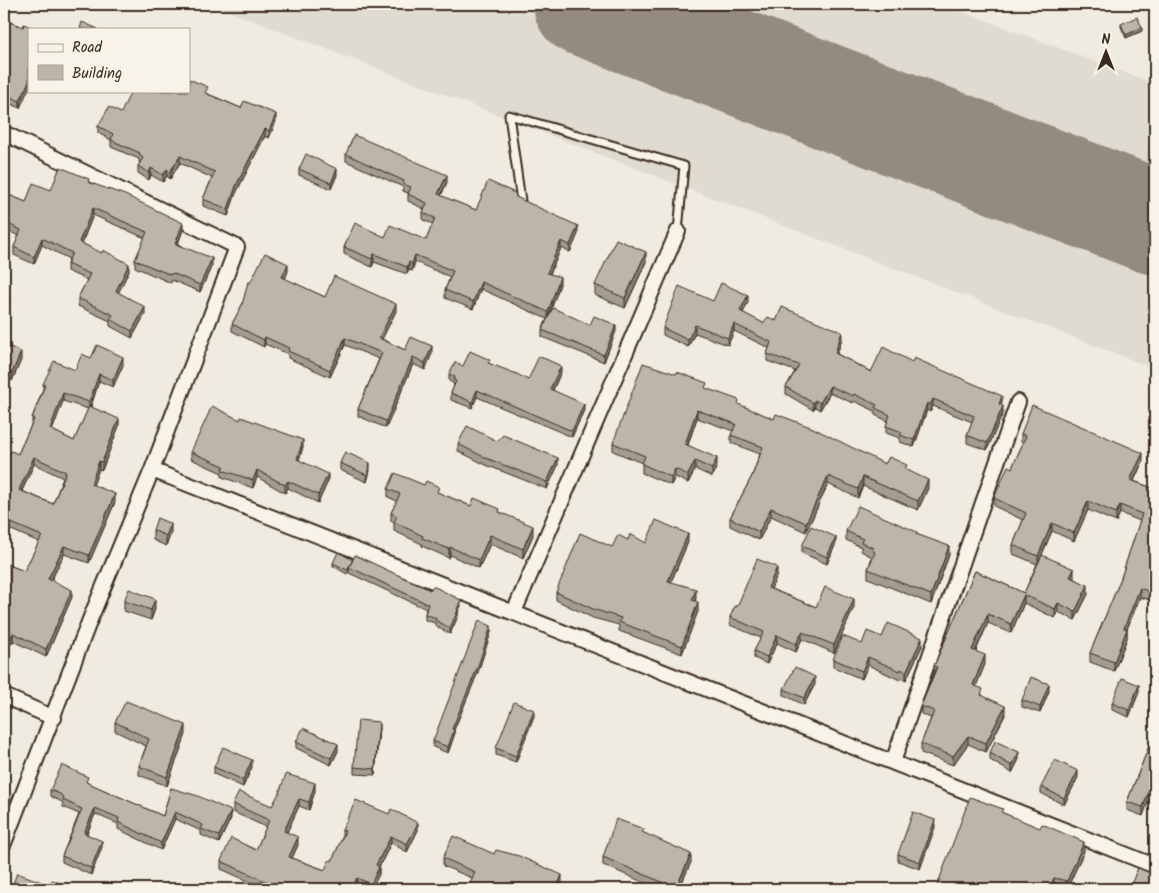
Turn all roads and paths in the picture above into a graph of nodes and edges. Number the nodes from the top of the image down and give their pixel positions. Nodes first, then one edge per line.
1 (4, 133) edge
2 (520, 200) edge
3 (678, 231) joint
4 (1018, 402) dead end
5 (152, 470) junction
6 (514, 612) junction
7 (4, 696) edge
8 (54, 718) junction
9 (893, 762) junction
10 (4, 843) edge
11 (1155, 866) edge

1 - 5 street
2 - 3 lane
3 - 6 street
4 - 9 street
5 - 6 street
5 - 8 street
6 - 9 street
7 - 8 street
8 - 10 street
9 - 11 street

